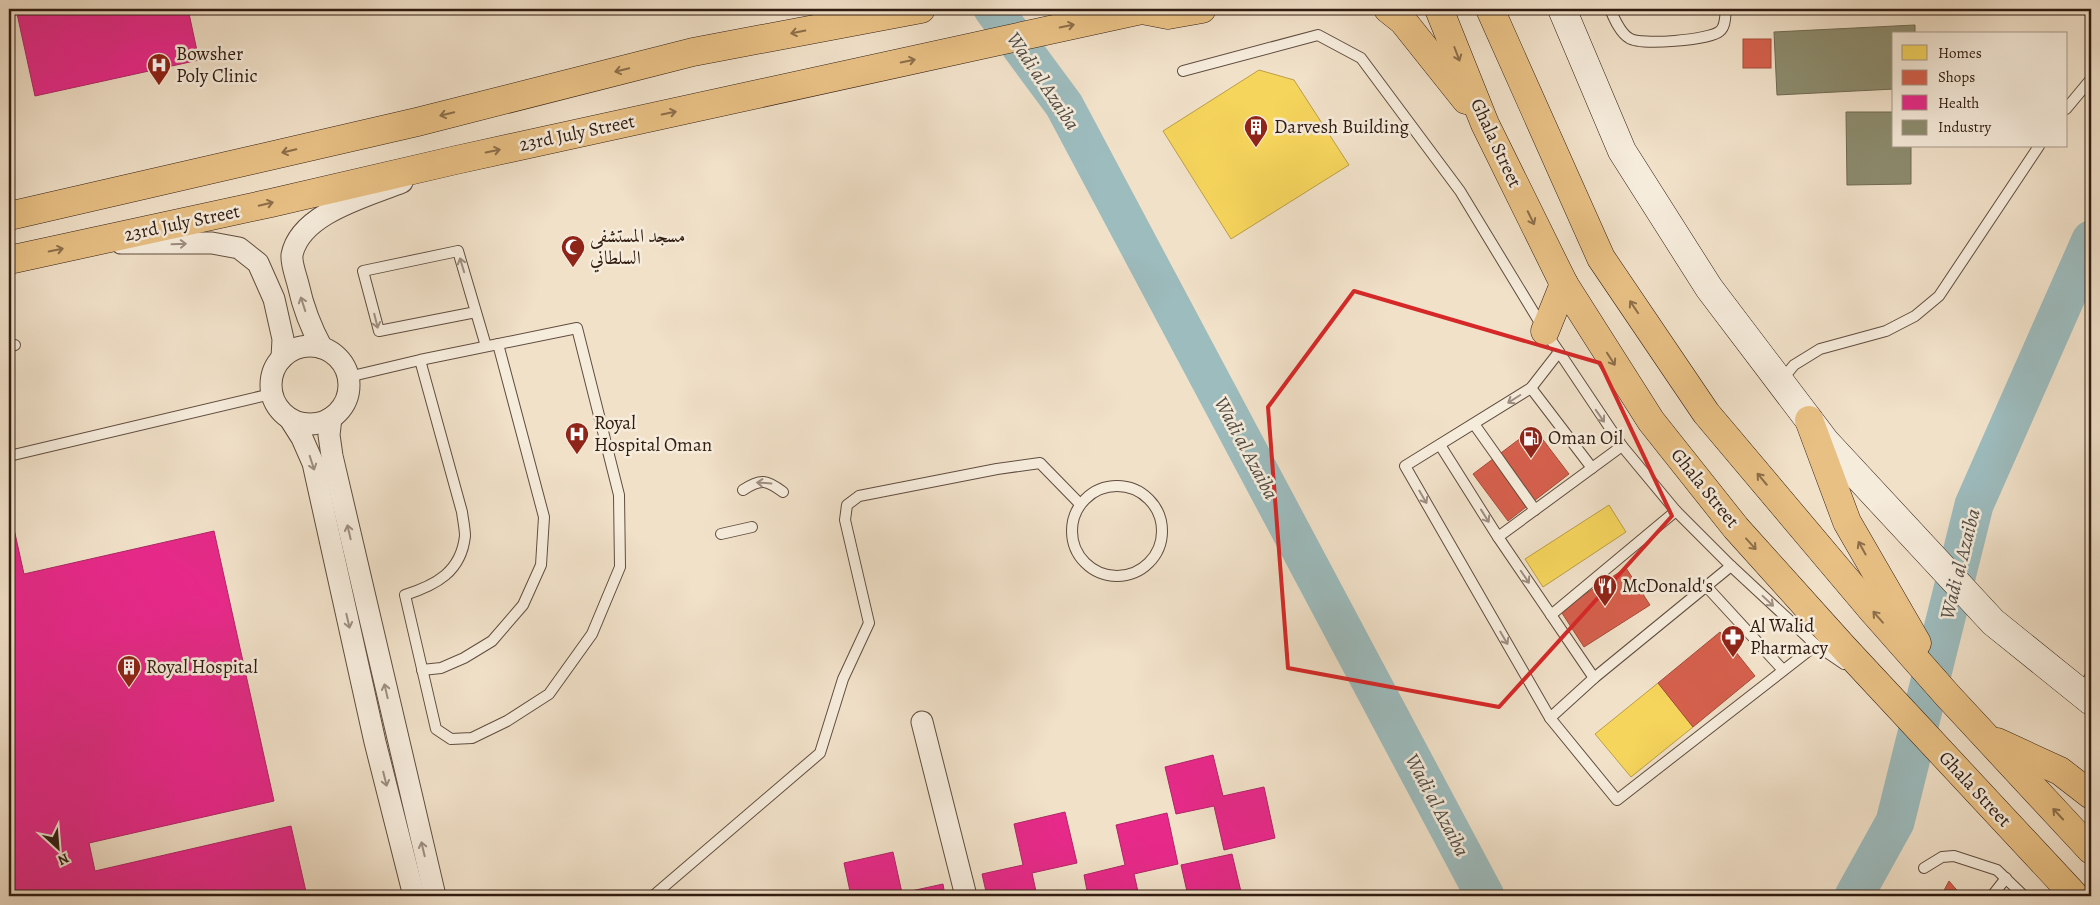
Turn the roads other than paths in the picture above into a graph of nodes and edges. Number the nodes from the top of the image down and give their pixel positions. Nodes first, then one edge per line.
1 (921, 9) edge
2 (1144, 9) edge
3 (1202, 9) edge
4 (1388, 9) edge
5 (1439, 9) edge
6 (1490, 9) edge
7 (1562, 9) edge
8 (1610, 9) edge
9 (1726, 9) edge
10 (1182, 71) dead end
11 (2091, 79) edge
12 (2068, 107) edge
13 (1485, 124) junction
14 (2038, 148) edge
15 (456, 160) junction
16 (146, 184) junction
17 (39, 198) dead end
18 (9, 216) edge
19 (96, 242) junction
20 (9, 260) edge
21 (1564, 284) junction
22 (476, 312) junction
23 (1552, 342) junction
24 (498, 344) junction
25 (486, 346) junction
26 (322, 348) junction
27 (282, 358) junction
28 (420, 360) junction
29 (348, 377) junction
30 (1780, 382) junction
31 (1531, 388) junction
32 (272, 394) junction
33 (331, 418) junction
34 (290, 419) junction
35 (1810, 420) junction
36 (1474, 424) junction
37 (1440, 445) junction
38 (1622, 446) junction
39 (9, 456) edge
40 (1592, 468) junction
41 (744, 490) dead end
42 (783, 492) dead end
43 (1080, 504) junction
44 (1535, 510) junction
45 (1676, 511) junction
46 (752, 527) dead end
47 (721, 534) dead end
48 (1498, 537) junction
49 (1731, 566) junction
50 (1706, 586) junction
51 (1551, 615) junction
52 (1816, 645) junction
53 (422, 670) junction
54 (1783, 670) junction
55 (1594, 678) junction
56 (2089, 692) edge
57 (1886, 693) junction
58 (1948, 696) junction
59 (1550, 718) junction
60 (922, 722) dead end
61 (1985, 736) junction
62 (2091, 795) edge
63 (2091, 850) edge
64 (1924, 868) dead end
65 (2006, 878) junction
66 (414, 896) edge
67 (435, 896) edge
68 (653, 896) edge
69 (966, 896) edge
70 (1992, 896) edge
71 (2024, 896) edge
72 (2075, 896) edge

1 -> 16 main road
2 - 3 main road
15 -> 2 main road, 23rd July Street
4 - 13 main road
5 -> 13 main road, Ghala Street
58 -> 6 main road
7 - 30 street
8 - 9 lane
10 - 23 lane
11 - 12 lane
13 -> 21 main road, Ghala Street
14 - 30 lane
19 -> 15 main road, 23rd July Street
26 -> 15 street
16 - 17 lane
16 - 18 main road
20 -> 19 main road, 23rd July Street
19 -> 27 street
21 - 23 main road
21 -> 57 main road, Ghala Street
22 -> 22 lane
22 - 25 lane
23 - 31 lane
23 -> 38 lane
24 - 25 lane
24 - 53 lane
24 - 53 lane
25 - 28 lane
26 - 27 street
26 - 29 street
27 - 32 street
28 - 29 lane
28 - 53 lane
29 - 33 street
30 - 35 street
31 -> 36 lane
31 - 40 lane
32 - 34 street
32 - 39 lane
33 - 34 street
67 -> 33 street
34 -> 66 street
35 - 56 street
58 -> 35 main road
36 - 37 lane
36 - 44 lane
37 -> 48 lane
37 -> 59 lane
38 - 40 lane
38 - 45 lane
40 - 44 lane
42 -> 41 lane
43 - 43 lane
43 - 68 lane
44 - 48 lane
45 - 49 lane
45 - 51 lane
46 - 47 lane
48 -> 51 lane
49 - 50 lane
49 -> 52 lane
50 - 54 lane
50 - 55 lane
51 - 55 lane
52 - 54 lane
52 - 57 lane
54 - 59 lane
55 - 59 lane
57 - 72 main road, Ghala Street
58 - 61 main road
60 - 69 street
61 - 62 main road
63 -> 61 main road
64 - 65 lane
65 - 70 lane
65 - 71 lane

